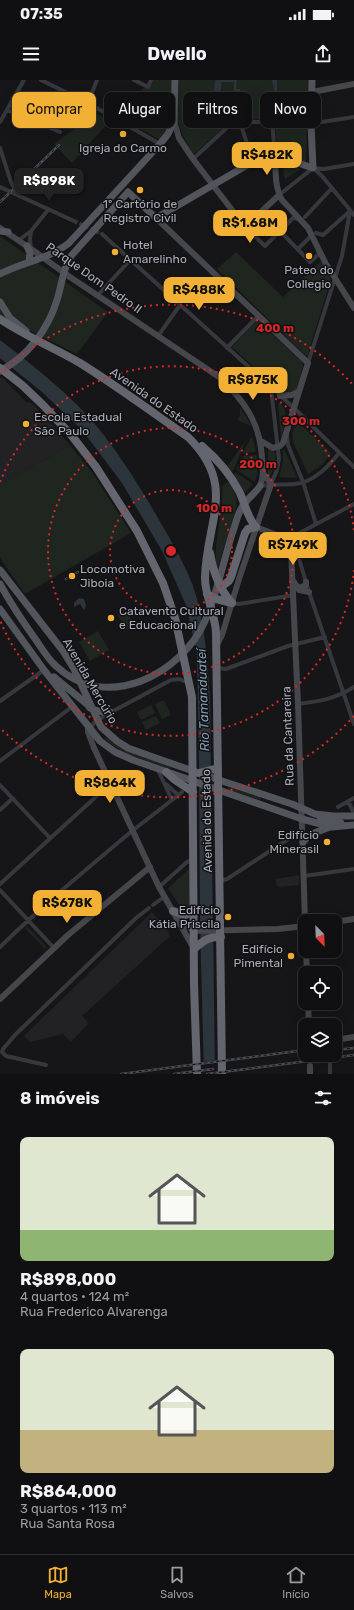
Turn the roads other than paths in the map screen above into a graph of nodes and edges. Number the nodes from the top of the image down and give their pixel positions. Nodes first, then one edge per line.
1 (24, 80) edge
2 (41, 80) edge
3 (97, 80) edge
4 (134, 80) edge
5 (151, 80) edge
6 (175, 80) edge
7 (312, 80) edge
8 (354, 84) edge
9 (66, 92) edge
10 (92, 92) edge
11 (175, 92) edge
12 (312, 92) joint
13 (96, 108) edge
14 (7, 110) junction
15 (354, 117) edge
16 (0, 122) edge
17 (252, 122) edge
18 (321, 122) edge
19 (175, 124) edge
20 (171, 128) edge
21 (225, 128) edge
22 (242, 128) edge
23 (311, 128) edge
24 (60, 132) dead end
25 (160, 144) junction
26 (0, 148) edge
27 (275, 154) junction
28 (193, 159) junction
29 (253, 162) junction
30 (354, 164) edge
31 (313, 168) junction
32 (133, 173) junction
33 (213, 185) junction
34 (0, 187) edge
35 (332, 188) junction
36 (128, 192) junction
37 (279, 195) junction
38 (19, 196) junction
39 (48, 210) junction
40 (350, 211) junction
41 (354, 215) edge
42 (305, 217) dead end
43 (156, 218) junction
44 (74, 221) tunnel mouth
45 (245, 227) junction
46 (0, 228) edge
47 (31, 231) junction
48 (280, 231) junction
49 (4, 232) edge
50 (316, 233) dead end
51 (102, 234) tunnel mouth
52 (310, 237) dead end
53 (25, 244) junction
54 (298, 249) junction
55 (43, 258) junction
56 (131, 260) junction
57 (28, 262) junction
58 (63, 272) junction
59 (0, 274) edge
60 (98, 295) junction
61 (0, 302) edge
62 (180, 305) junction
63 (354, 308) edge
64 (258, 316) junction
65 (0, 319) edge
66 (158, 336) junction
67 (45, 344) junction
68 (228, 348) junction
69 (308, 362) junction
70 (0, 368) edge
71 (0, 371) edge
72 (271, 388) junction
73 (299, 391) junction
74 (280, 396) junction
75 (294, 408) junction
76 (287, 434) junction
77 (188, 437) junction
78 (261, 441) junction
79 (278, 447) junction
80 (339, 453) junction
81 (354, 467) edge
82 (263, 473) junction
83 (303, 482) junction
84 (271, 484) junction
85 (260, 486) junction
86 (354, 504) edge
87 (242, 506) junction
88 (316, 524) junction
89 (256, 527) junction
90 (278, 535) junction
91 (294, 536) junction
92 (209, 548) junction
93 (294, 549) junction
94 (299, 558) junction
95 (292, 559) junction
96 (0, 570) edge
97 (0, 575) edge
98 (294, 580) junction
99 (306, 582) junction
100 (0, 584) edge
101 (9, 584) junction
102 (220, 587) junction
103 (301, 591) junction
104 (309, 592) junction
105 (207, 594) junction
106 (294, 595) junction
107 (22, 600) junction
108 (232, 602) junction
109 (12, 605) junction
110 (0, 610) edge
111 (325, 637) junction
112 (296, 644) junction
113 (216, 647) junction
114 (216, 668) junction
115 (44, 670) junction
116 (190, 683) junction
117 (354, 687) edge
118 (344, 694) junction
119 (0, 701) edge
120 (298, 704) junction
121 (73, 706) junction
122 (93, 711) junction
123 (110, 712) junction
124 (98, 720) junction
125 (354, 724) edge
126 (89, 729) junction
127 (0, 761) edge
128 (158, 768) junction
129 (166, 772) junction
130 (196, 772) junction
131 (215, 774) junction
132 (194, 781) junction
133 (110, 784) junction
134 (165, 784) junction
135 (0, 785) edge
136 (215, 789) junction
137 (192, 792) junction
138 (13, 798) junction
139 (354, 798) edge
140 (172, 800) junction
141 (348, 801) junction
142 (301, 807) junction
143 (338, 807) dead end
144 (0, 810) edge
145 (315, 814) junction
146 (354, 815) edge
147 (302, 819) junction
148 (354, 825) edge
149 (332, 826) junction
150 (133, 831) junction
151 (50, 838) junction
152 (303, 838) junction
153 (193, 860) junction
154 (150, 867) junction
155 (354, 868) edge
156 (304, 876) junction
157 (220, 881) junction
158 (0, 884) edge
159 (159, 888) junction
160 (0, 890) edge
161 (164, 896) junction
162 (154, 905) dead end
163 (149, 908) dead end
164 (194, 910) junction
165 (173, 911) junction
166 (305, 914) edge
167 (354, 919) edge
168 (28, 920) junction
169 (342, 921) edge
170 (298, 927) edge
171 (196, 931) junction
172 (219, 933) junction
173 (0, 947) edge
174 (196, 947) junction
175 (54, 948) junction
176 (0, 998) edge
177 (354, 1037) edge
178 (342, 1039) edge
179 (330, 1064) dead end
180 (46, 1065) dead end
181 (310, 1066) tunnel mouth
182 (197, 1074) edge
183 (222, 1074) edge
184 (310, 1074) edge
185 (330, 1074) edge

1 - 14 street
2 - 9 street
3 - 10 street
4 - 5 street
6 - 11 main road
7 - 12 main road
8 - 12 street
13 - 25 street
14 - 16 street
14 - 24 street
15 - 18 street
17 - 27 street
19 - 28 street
20 - 25 main road
21 - 28 street
22 - 29 street
23 - 31 main road
25 - 32 main road
26 - 38 street
27 - 29 main road
27 - 31 main road
27 - 37 street
28 - 33 street
29 - 33 main road
30 - 31 street
31 - 35 street
31 - 37 street
32 - 36 main road
32 - 55 main road
33 - 43 main road
33 - 45 street
34 - 38 street
35 - 40 street
35 - 42 street
36 - 43 main road
36 - 58 main road
37 - 45 street
37 - 63 street
38 - 39 street
39 - 44 street
39 - 47 street
40 - 41 street
40 - 50 street
40 - 69 street
43 - 64 street
45 - 48 street
46 - 49 street, Parque Dom Pedro II
47 - 53 street
47 - 53 street
48 - 54 street
48 - 54 street
49 - 53 street, Parque Dom Pedro II
51 - 56 street
52 - 54 street
53 - 55 street, Parque Dom Pedro II
53 - 57 main road
55 - 57 main road
55 - 58 street, Parque Dom Pedro II
56 - 60 street
56 - 62 street
57 - 59 main road
58 - 60 street, Parque Dom Pedro II
58 - 71 main road
60 - 66 street, Parque Dom Pedro II
61 - 67 main road, Avenida do Estado
62 - 66 street
62 - 68 street
64 - 68 street
64 - 69 street
65 - 67 highway, Avenida do Estado
66 - 78 street, Parque Dom Pedro II
67 - 77 highway, Avenida do Estado
68 - 72 street
69 - 73 street
70 - 116 highway, Avenida do Estado
72 - 74 street
72 - 79 street
73 - 74 street
73 - 75 street
74 - 75 street
75 - 76 street
75 - 80 street
76 - 79 street
76 - 83 street
77 - 87 highway
77 - 92 highway, Avenida do Estado
78 - 79 street
78 - 82 street, Parque Dom Pedro II
79 - 84 street
80 - 81 street
80 - 83 street
82 - 84 street
82 - 85 street, Parque Dom Pedro II
83 - 84 street
83 - 88 street
84 - 85 street
84 - 89 street
85 - 87 main road
86 - 88 street
87 - 89 highway
87 - 109 main road
88 - 91 street
89 - 90 street
89 - 102 highway
89 - 108 street
90 - 91 street
90 - 93 street
91 - 93 street
92 - 102 highway
92 - 105 highway, Avenida do Estado
93 - 94 street
93 - 95 street, Rua da Cantareira
94 - 95 street
94 - 99 street
95 - 98 street, Rua da Cantareira
96 - 101 main road, Avenida Mercúrio
97 - 101 main road
98 - 99 street
98 - 103 street
98 - 106 street, Rua da Cantareira
99 - 104 street
100 - 109 main road
101 - 107 main road, Avenida Mercúrio
102 - 108 highway
103 - 104 street
103 - 106 street
104 - 111 street
105 - 108 highway
105 - 113 highway, Avenida do Estado
106 - 108 street
106 - 112 street, Rua da Cantareira
107 - 109 main road
107 - 122 main road, Avenida Mercúrio
108 - 113 street
109 - 110 main road
110 - 115 main road, Avenida Mercúrio
111 - 112 street
111 - 118 street
112 - 114 street
112 - 120 street, Rua da Cantareira
113 - 114 highway, Avenida do Estado
114 - 131 highway, Avenida do Estado
115 - 119 street
115 - 121 main road, Avenida Mercúrio
115 - 122 main road
116 - 123 street
116 - 130 highway, Avenida do Estado
117 - 118 street
118 - 120 street
118 - 125 street
120 - 142 street, Rua da Cantareira
121 - 126 main road, Avenida Mercúrio
121 - 127 street
122 - 123 main road
122 - 124 main road, Avenida Mercúrio
123 - 124 street
124 - 126 street
124 - 130 main road, Avenida Mercúrio
126 - 128 main road, Avenida Mercúrio
126 - 133 street
128 - 129 main road, Avenida Mercúrio
128 - 134 street
129 - 132 main road, Avenida Mercúrio
129 - 137 highway
130 - 131 highway
130 - 132 highway, Avenida do Estado
131 - 136 highway, Avenida do Estado
131 - 142 main road
132 - 136 main road, Avenida Mercúrio
132 - 137 highway, Avenida do Estado
133 - 150 street
133 - 151 street
134 - 140 street
134 - 140 street
135 - 138 street
136 - 147 main road, Avenida Mercúrio
136 - 157 highway, Avenida do Estado
137 - 153 highway, Avenida do Estado
138 - 144 street
138 - 151 street
139 - 141 street
140 - 150 street
141 - 143 street
141 - 146 street
142 - 145 main road
142 - 147 street, Rua da Cantareira
145 - 146 main road
145 - 148 main road
147 - 149 main road, Avenida Mercúrio
147 - 152 street, Rua da Cantareira
148 - 149 main road
149 - 152 main road
150 - 154 street
150 - 168 street
151 - 158 street
152 - 156 street, Rua da Cantareira
152 - 157 street
153 - 159 street
153 - 164 highway, Avenida do Estado
154 - 159 street
154 - 175 street
155 - 156 street
156 - 166 street, Rua da Cantareira
157 - 172 highway, Avenida do Estado
159 - 161 street
160 - 168 street
161 - 162 street
161 - 165 street
163 - 180 street
164 - 165 highway
164 - 171 highway, Avenida do Estado
165 - 171 street
165 - 174 street
167 - 169 street
168 - 173 street
168 - 175 street
170 - 172 street
171 - 172 street
171 - 174 highway, Avenida do Estado
172 - 174 highway
172 - 183 highway, Avenida do Estado
174 - 182 highway, Avenida do Estado
175 - 176 street
177 - 178 street
179 - 185 street
181 - 184 street

